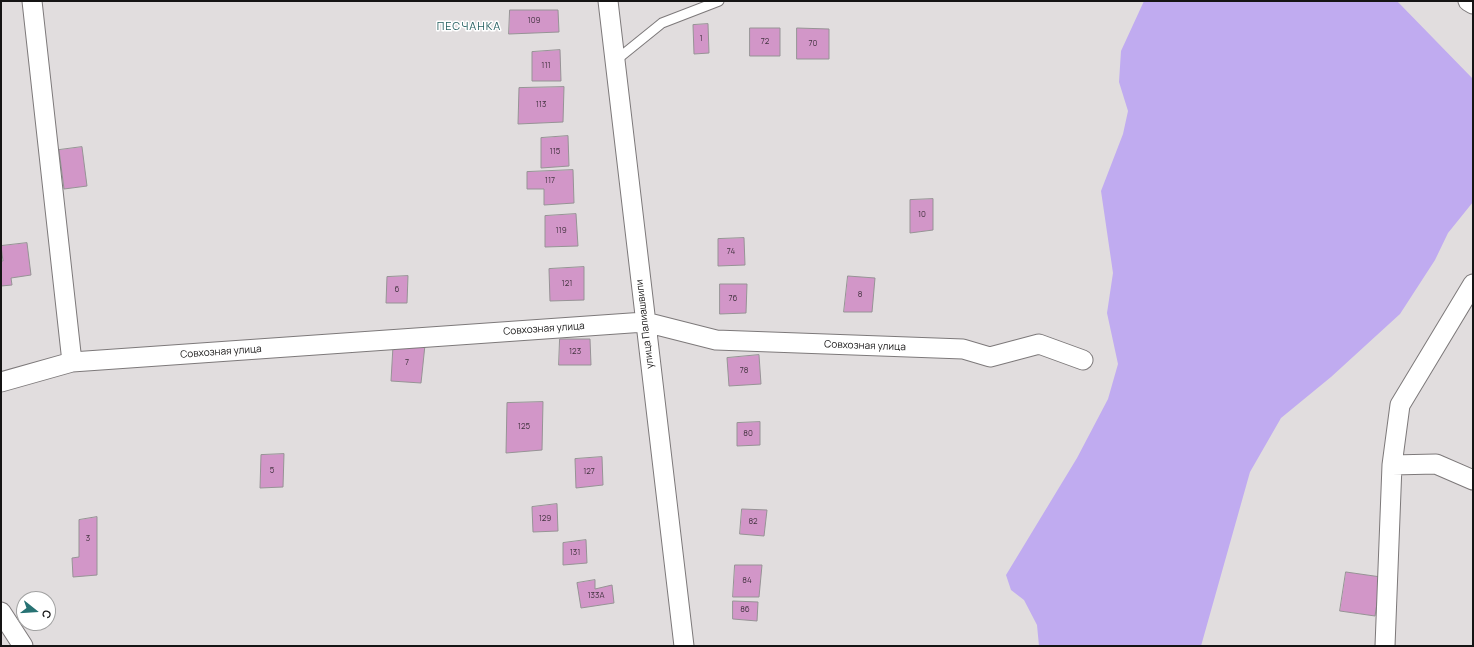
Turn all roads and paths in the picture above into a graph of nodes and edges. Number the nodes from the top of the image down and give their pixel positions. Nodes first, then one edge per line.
1 (32, 1) edge
2 (608, 1) edge
3 (719, 1) edge
4 (1468, 1) edge
5 (1473, 4) edge
6 (615, 60) junction
7 (1473, 284) edge
8 (645, 322) junction
9 (1082, 360) dead end
10 (72, 362) junction
11 (1, 382) edge
12 (1392, 465) junction
13 (1473, 480) edge
14 (1, 612) edge
15 (23, 646) edge
16 (684, 646) edge
17 (1385, 646) edge

1 - 10 street
2 - 6 street, улица Палиашвили
3 - 6 lane
4 - 5 street
6 - 8 street, улица Палиашвили
7 - 12 street
8 - 9 street, Совхозная улица
8 - 10 street, Совхозная улица
8 - 16 street, улица Палиашвили
10 - 11 street, Совхозная улица
12 - 13 street
12 - 17 street
14 - 15 street

